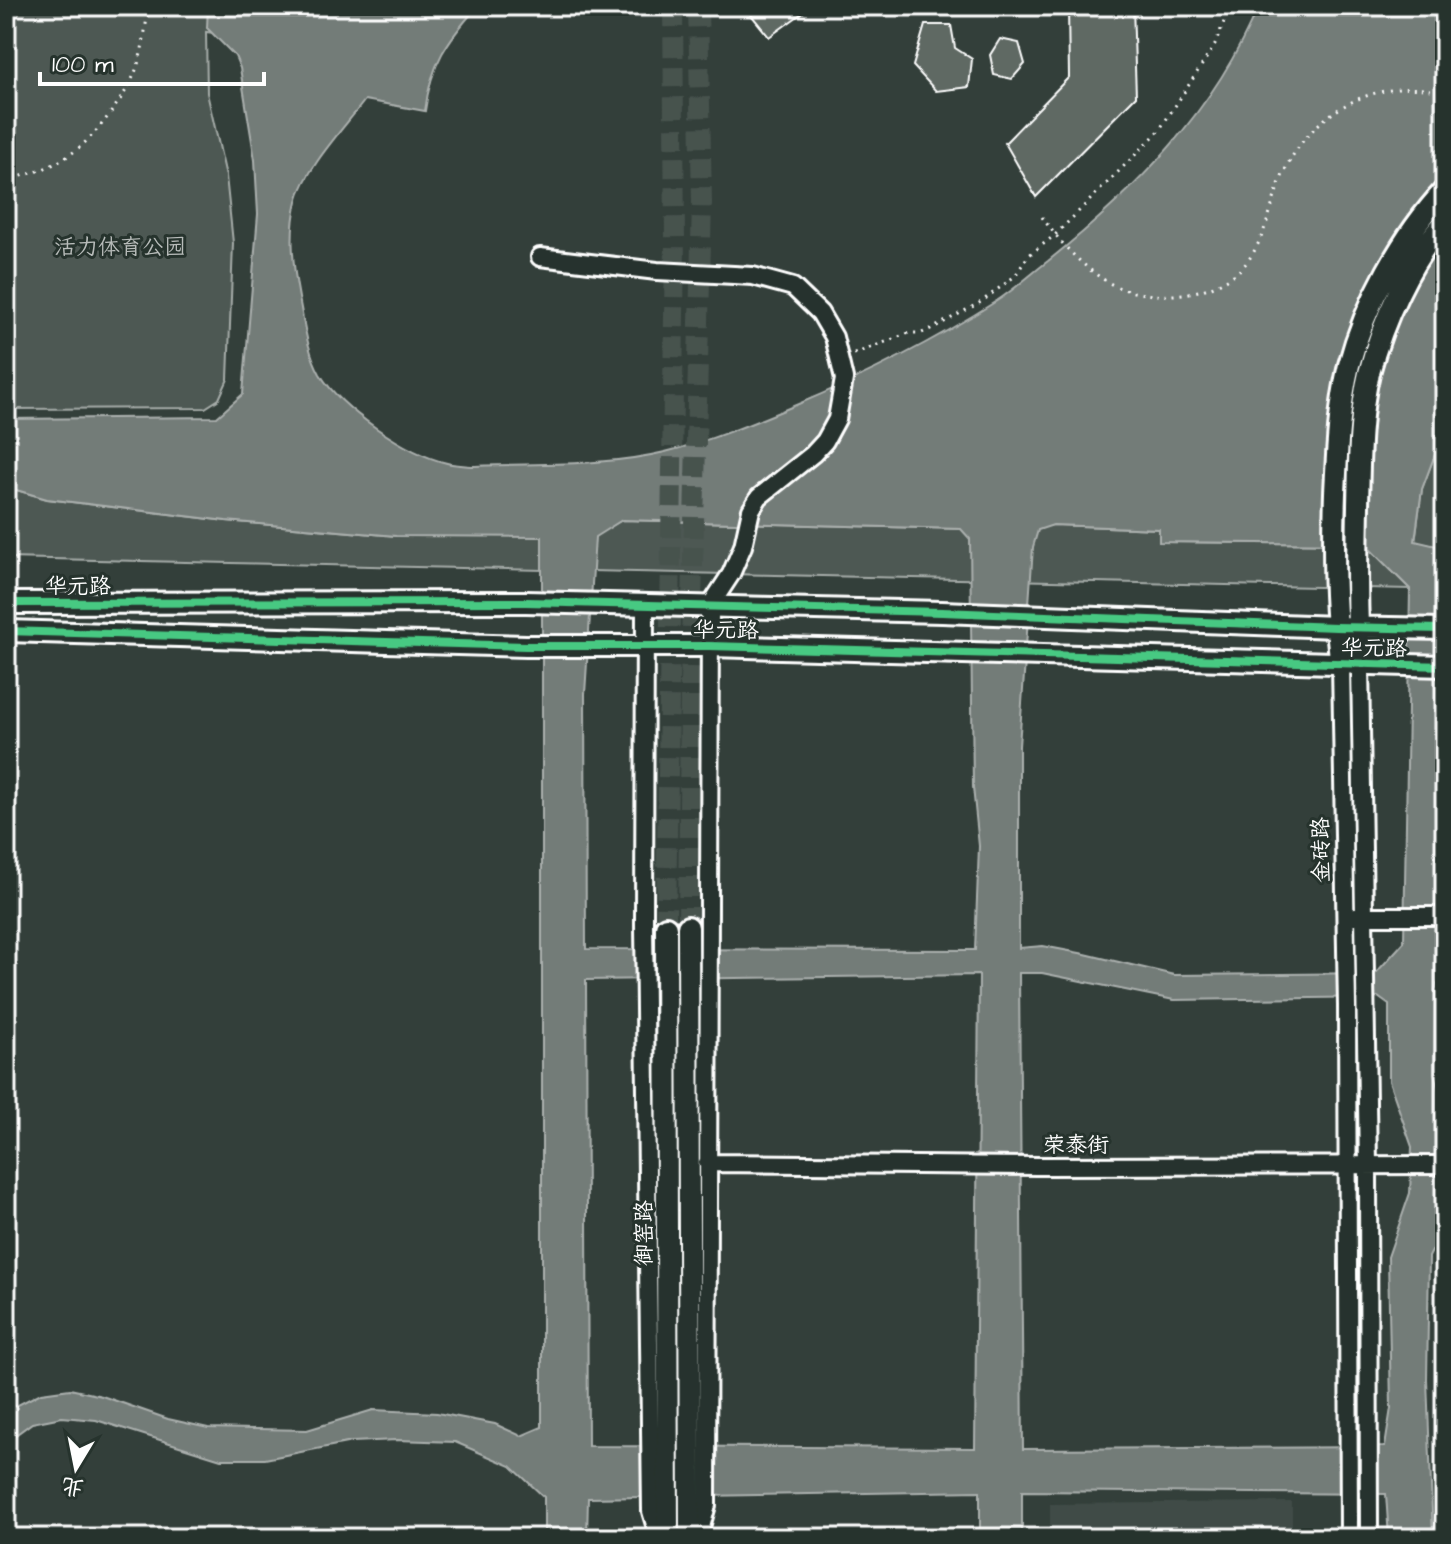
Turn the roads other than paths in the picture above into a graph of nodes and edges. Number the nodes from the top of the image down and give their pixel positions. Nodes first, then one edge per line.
1 (1445, 190) edge
2 (1445, 222) edge
3 (540, 257) dead end
4 (6, 603) edge
5 (645, 605) junction
6 (710, 606) junction
7 (1347, 628) junction
8 (1445, 629) edge
9 (6, 631) edge
10 (644, 645) junction
11 (710, 646) junction
12 (1350, 664) junction
13 (1445, 666) edge
14 (1345, 916) junction
15 (1445, 916) edge
16 (1364, 917) junction
17 (666, 927) tunnel mouth
18 (688, 927) tunnel mouth
19 (1355, 1006) junction
20 (707, 1163) junction
21 (1368, 1165) junction
22 (1445, 1165) edge
23 (1347, 1167) junction
24 (698, 1436) junction
25 (698, 1505) junction
26 (659, 1508) junction
27 (659, 1538) edge
28 (668, 1538) edge
29 (690, 1538) edge
30 (698, 1538) edge
31 (1349, 1538) edge
32 (1369, 1538) edge

1 - 7 main road, 金砖路
2 - 7 main road, 金砖路
3 - 6 street
4 - 5 main road, 华元路
5 - 6 main road, 华元路
5 - 10 street
6 - 7 main road, 华元路
6 - 11 street
7 - 8 main road, 华元路
7 - 12 main road, 金砖路
9 - 10 main road, 华元路
10 - 11 main road, 华元路
10 - 26 street
11 - 12 main road, 华元路
11 - 20 street
12 - 13 main road, 华元路
12 - 14 street, 金砖路
12 - 16 street, 金砖路
14 - 16 street
14 - 19 street, 金砖路
15 - 16 street
16 - 19 street, 金砖路
17 - 26 main road, 御窑路
18 - 24 main road, 御窑路
19 - 21 street, 金砖路
19 - 23 street, 金砖路
20 - 23 street, 荣泰街
20 - 24 street
21 - 22 street, 荣泰街
21 - 23 street, 荣泰街
21 - 32 street, 金砖路
23 - 31 street, 金砖路
24 - 25 main road, 御窑路
25 - 29 main road, 御窑路
25 - 30 street
26 - 27 street
26 - 28 main road, 御窑路

